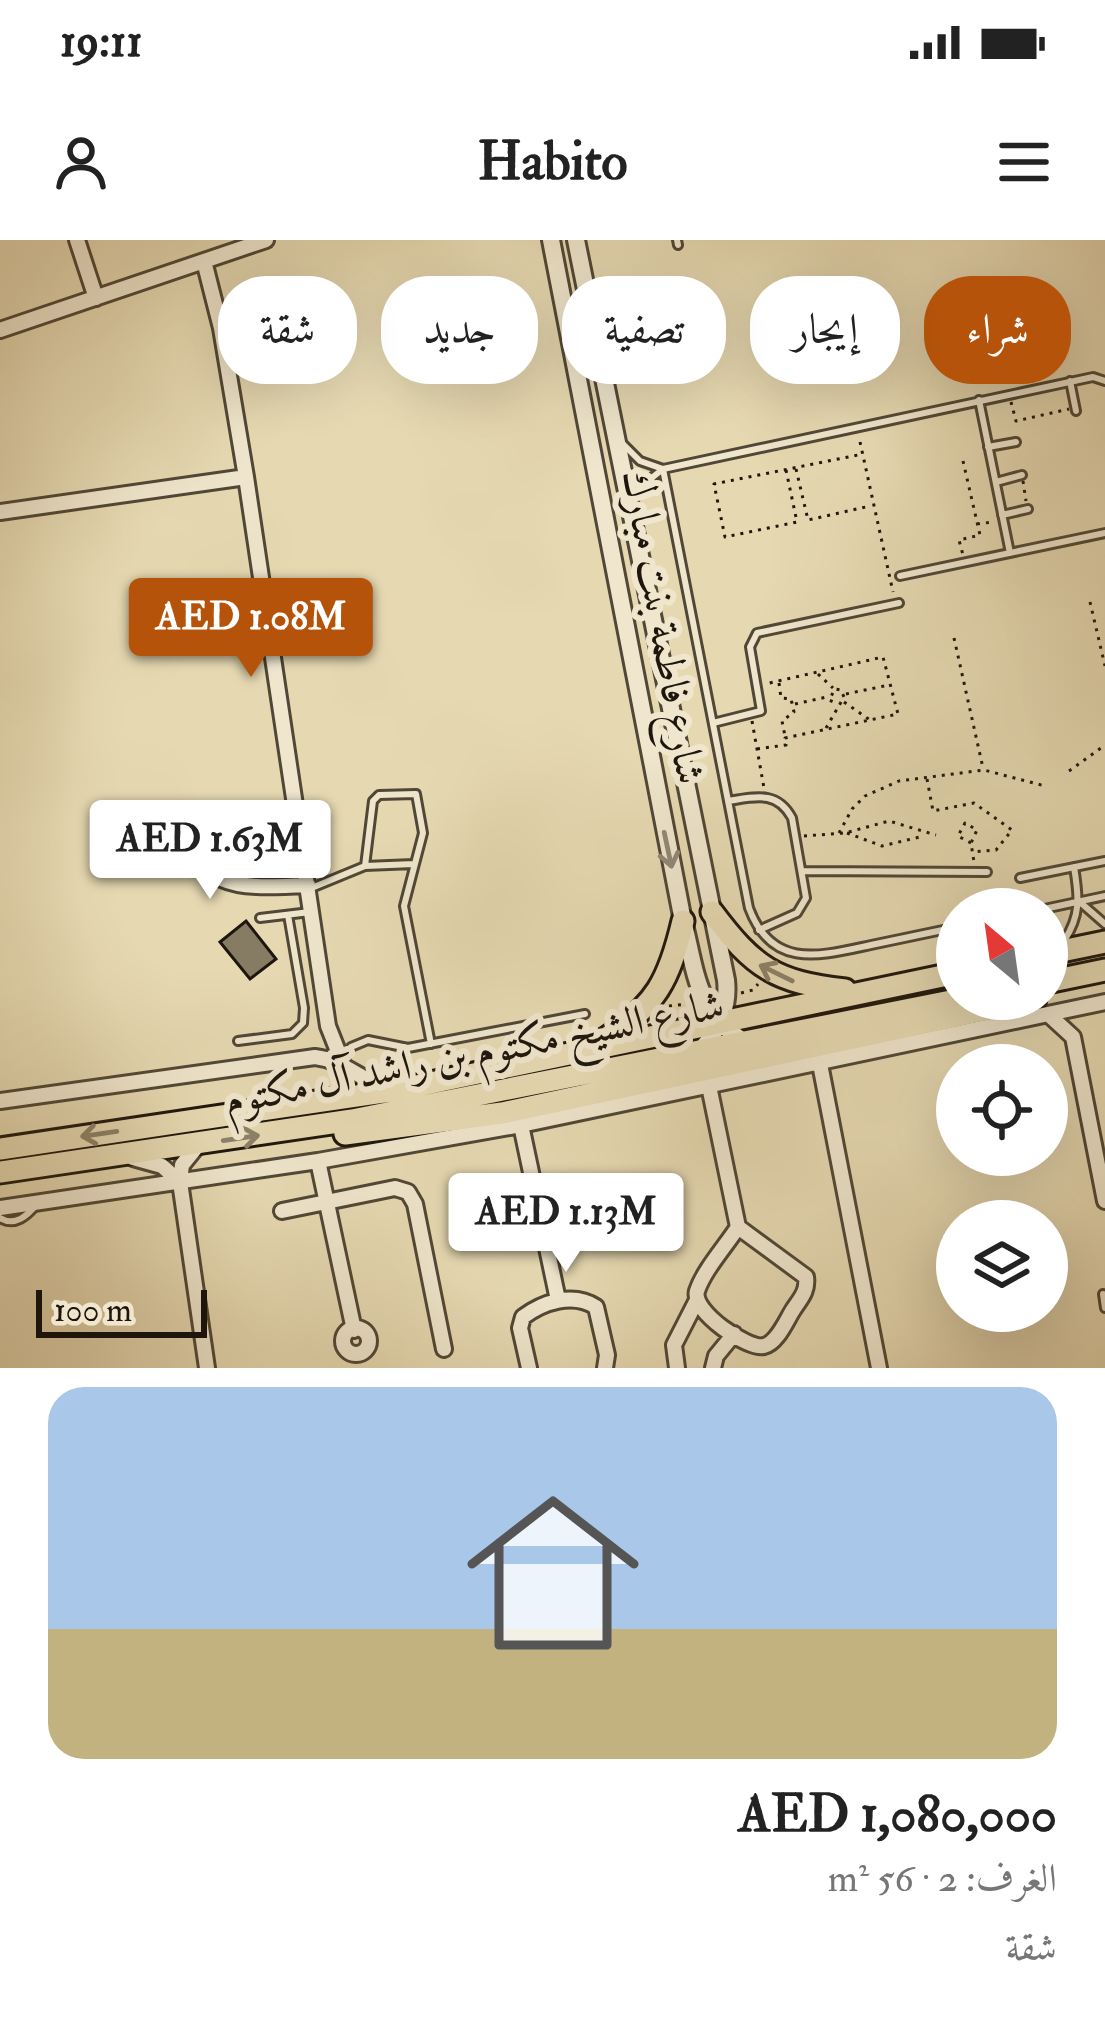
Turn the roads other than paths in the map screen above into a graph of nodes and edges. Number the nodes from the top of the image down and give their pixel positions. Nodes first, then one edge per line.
1 (76, 240) edge
2 (266, 240) edge
3 (551, 240) edge
4 (580, 243) edge
5 (209, 259) junction
6 (96, 298) junction
7 (0, 331) edge
8 (1105, 381) edge
9 (1071, 382) edge
10 (1060, 384) edge
11 (1070, 384) edge
12 (979, 400) junction
13 (1076, 409) road end
14 (614, 433) junction
15 (1016, 442) dead end
16 (988, 447) junction
17 (663, 469) junction
18 (1022, 476) dead end
19 (246, 477) junction
20 (996, 482) junction
21 (630, 509) junction
22 (1028, 509) dead end
23 (0, 512) edge
24 (1003, 518) junction
25 (1105, 533) edge
26 (1010, 553) junction
27 (900, 575) dead end
28 (898, 604) road end
29 (712, 723) junction
30 (728, 801) junction
31 (164, 816) dead end
32 (1105, 861) edge
33 (415, 864) junction
34 (365, 866) junction
35 (1074, 867) junction
36 (803, 871) junction
37 (987, 872) dead end
38 (1020, 878) dead end
39 (308, 887) junction
40 (1105, 896) edge
41 (1080, 902) junction
42 (1068, 904) edge
43 (310, 912) junction
44 (712, 912) junction
45 (288, 915) junction
46 (260, 919) dead end
47 (683, 921) junction
48 (1105, 925) edge
49 (760, 930) junction
50 (936, 931) edge
51 (1068, 933) edge
52 (1105, 942) edge
53 (1068, 950) edge
54 (1102, 971) edge
55 (936, 977) edge
56 (1068, 978) edge
57 (726, 980) junction
58 (1068, 990) edge
59 (701, 992) junction
60 (863, 992) junction
61 (1105, 1003) edge
62 (936, 1004) edge
63 (1068, 1005) edge
64 (1088, 1006) junction
65 (777, 1009) junction
66 (585, 1014) dead end
67 (959, 1020) edge
68 (981, 1020) edge
69 (1058, 1020) edge
70 (718, 1022) junction
71 (328, 1026) junction
72 (664, 1031) junction
73 (790, 1034) junction
74 (1073, 1037) junction
75 (238, 1041) dead end
76 (745, 1042) junction
77 (431, 1044) junction
78 (594, 1047) junction
79 (700, 1051) junction
80 (314, 1057) junction
81 (645, 1061) junction
82 (343, 1064) junction
83 (820, 1064) junction
84 (709, 1086) junction
85 (397, 1090) junction
86 (0, 1101) edge
87 (520, 1125) junction
88 (297, 1130) junction
89 (199, 1144) junction
90 (0, 1149) edge
91 (110, 1155) junction
92 (318, 1161) junction
93 (0, 1172) edge
94 (180, 1182) junction
95 (1105, 1201) edge
96 (39, 1202) junction
97 (328, 1202) junction
98 (0, 1208) edge
99 (282, 1211) dead end
100 (0, 1218) edge
101 (738, 1227) junction
102 (1103, 1294) edge
103 (558, 1300) junction
104 (696, 1302) junction
105 (1105, 1308) edge
106 (354, 1330) dead end
107 (734, 1334) junction
108 (444, 1348) dead end
109 (207, 1368) edge
110 (529, 1368) edge
111 (605, 1368) edge
112 (676, 1368) edge
113 (713, 1368) edge
114 (879, 1368) edge

1 - 6 street
2 - 5 street
3 -> 47 street, شارع فاطمة بنت مبارك
4 - 14 street, شارع فاطمة بنت مبارك
5 - 6 street
5 - 19 street
6 - 7 street
8 - 9 lane
10 - 12 lane
11 - 13 lane
12 - 16 lane
12 - 17 lane
14 - 17 lane
14 - 21 street, شارع فاطمة بنت مبارك
15 - 16 lane
16 - 20 lane
17 - 21 lane
17 - 29 lane
18 - 20 lane
19 - 23 street
19 - 39 street
20 - 24 lane
21 - 44 street, شارع فاطمة بنت مبارك
22 - 24 lane
24 - 26 lane
25 - 26 lane
26 - 27 lane
28 - 29 lane
29 - 30 lane
30 - 36 lane
30 - 49 lane
31 - 39 street
32 - 35 lane
33 - 34 lane
33 - 34 lane
33 - 77 lane
34 - 39 lane
35 - 38 lane
35 - 41 lane
36 - 37 lane
36 - 49 lane
39 - 43 street
40 - 41 lane
41 - 42 lane
41 - 48 lane
41 - 51 lane
43 - 45 lane
43 - 71 street
44 - 57 street, شارع فاطمة بنت مبارك
60 -> 44 main road
45 - 46 lane
45 - 75 lane
47 - 59 street, شارع فاطمة بنت مبارك
47 - 78 main road
49 - 50 lane
52 - 53 main road
54 - 56 main road
54 - 58 main road
55 - 60 main road, شارع الشيخ مكتوم بن راشد آل مكتوم
57 - 59 street
57 - 70 street, شارع فاطمة بنت مبارك
59 - 70 street, شارع فاطمة بنت مبارك
60 - 65 main road, شارع الشيخ مكتوم بن راشد آل مكتوم
61 - 64 street
62 - 73 main road, شارع الشيخ مكتوم بن راشد آل مكتوم
63 - 64 street
64 - 74 street
65 - 70 main road, شارع الشيخ مكتوم بن راشد آل مكتوم
65 - 73 main road
66 - 77 lane
67 - 88 main road
68 - 83 street
69 - 74 street
70 - 72 main road, شارع الشيخ مكتوم بن راشد آل مكتوم
70 - 76 street, شارع فاطمة بنت مبارك
70 - 79 street, شارع فاطمة بنت مبارك
71 - 80 street
71 - 82 street
72 - 78 main road, شارع الشيخ مكتوم بن راشد آل مكتوم
72 - 81 main road
73 - 76 main road, شارع الشيخ مكتوم بن راشد آل مكتوم
74 - 95 street
76 - 79 main road, شارع الشيخ مكتوم بن راشد آل مكتوم
77 - 82 lane
78 - 85 main road, شارع الشيخ مكتوم بن راشد آل مكتوم
79 - 81 main road, شارع الشيخ مكتوم بن راشد آل مكتوم
80 - 82 street
80 - 86 street
81 - 88 main road, شارع الشيخ مكتوم بن راشد آل مكتوم
82 - 85 street
83 - 84 street
83 - 114 street
84 - 87 street
84 - 101 street
85 -> 90 main road, شارع الشيخ مكتوم بن راشد آل مكتوم
87 - 92 street
87 - 103 street
89 -> 88 main road, شارع الشيخ مكتوم بن راشد آل مكتوم
89 - 91 main road, شارع الشيخ مكتوم بن راشد آل مكتوم
89 - 94 street
91 - 93 main road, شارع الشيخ مكتوم بن راشد آل مكتوم
91 - 94 street
92 - 94 street
92 - 97 street
94 - 96 street
94 - 109 street
96 - 98 street
96 - 100 lane
97 - 99 street
97 - 106 street
97 - 108 street
101 - 104 street
101 - 107 street
102 - 105 lane
103 - 110 street
103 - 111 street
104 - 107 street
104 - 112 street
107 - 113 street

